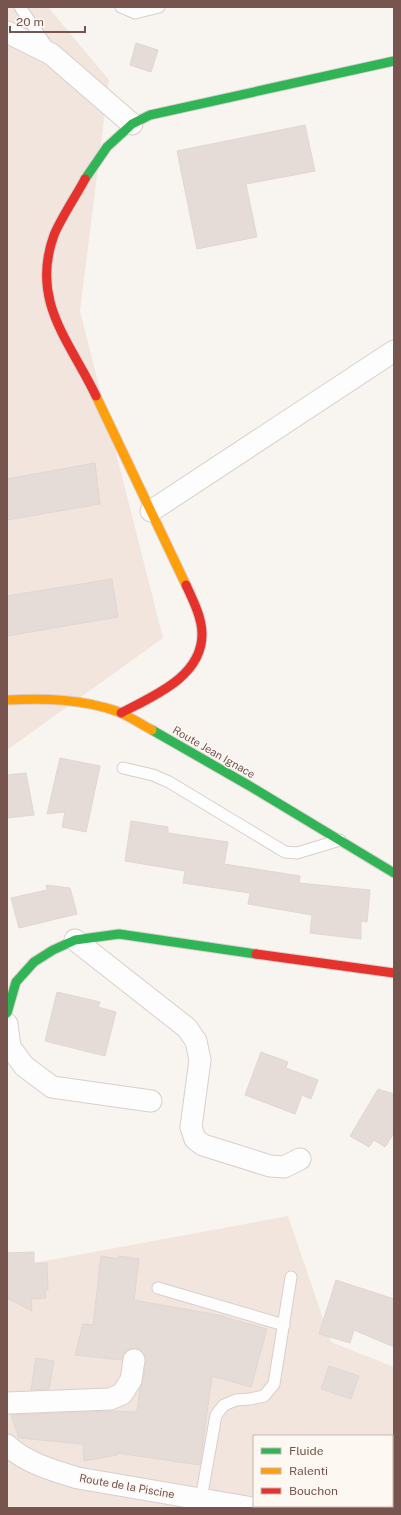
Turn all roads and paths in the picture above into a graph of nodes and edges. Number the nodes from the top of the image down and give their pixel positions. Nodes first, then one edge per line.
1 (20, 7) edge
2 (121, 7) edge
3 (159, 7) edge
4 (7, 32) edge
5 (52, 54) junction
6 (394, 61) edge
7 (132, 124) junction
8 (394, 351) edge
9 (151, 511) junction
10 (7, 700) edge
11 (121, 713) junction
12 (123, 768) dead end
13 (341, 840) junction
14 (394, 873) edge
15 (75, 940) junction
16 (394, 973) edge
17 (7, 1013) edge
18 (7, 1024) edge
19 (151, 1101) dead end
20 (300, 1159) dead end
21 (291, 1277) dead end
22 (158, 1288) dead end
23 (284, 1325) junction
24 (134, 1360) dead end
25 (7, 1403) edge
26 (7, 1445) edge
27 (201, 1499) junction
28 (253, 1508) edge

1 - 5 lane
2 - 3 lane
4 - 5 street
5 - 7 street
6 - 7 street
7 - 9 street
8 - 9 street
9 - 11 street
10 - 11 street, Route Jean Ignace
11 - 13 street, Route Jean Ignace
12 - 13 lane
13 - 14 street, Route Jean Ignace
15 - 16 street
15 - 17 street
15 - 20 street
18 - 19 street
21 - 23 lane
22 - 23 lane
23 - 27 lane
24 - 25 street
26 - 27 street, Route de la Piscine
27 - 28 street, Route de la Piscine

